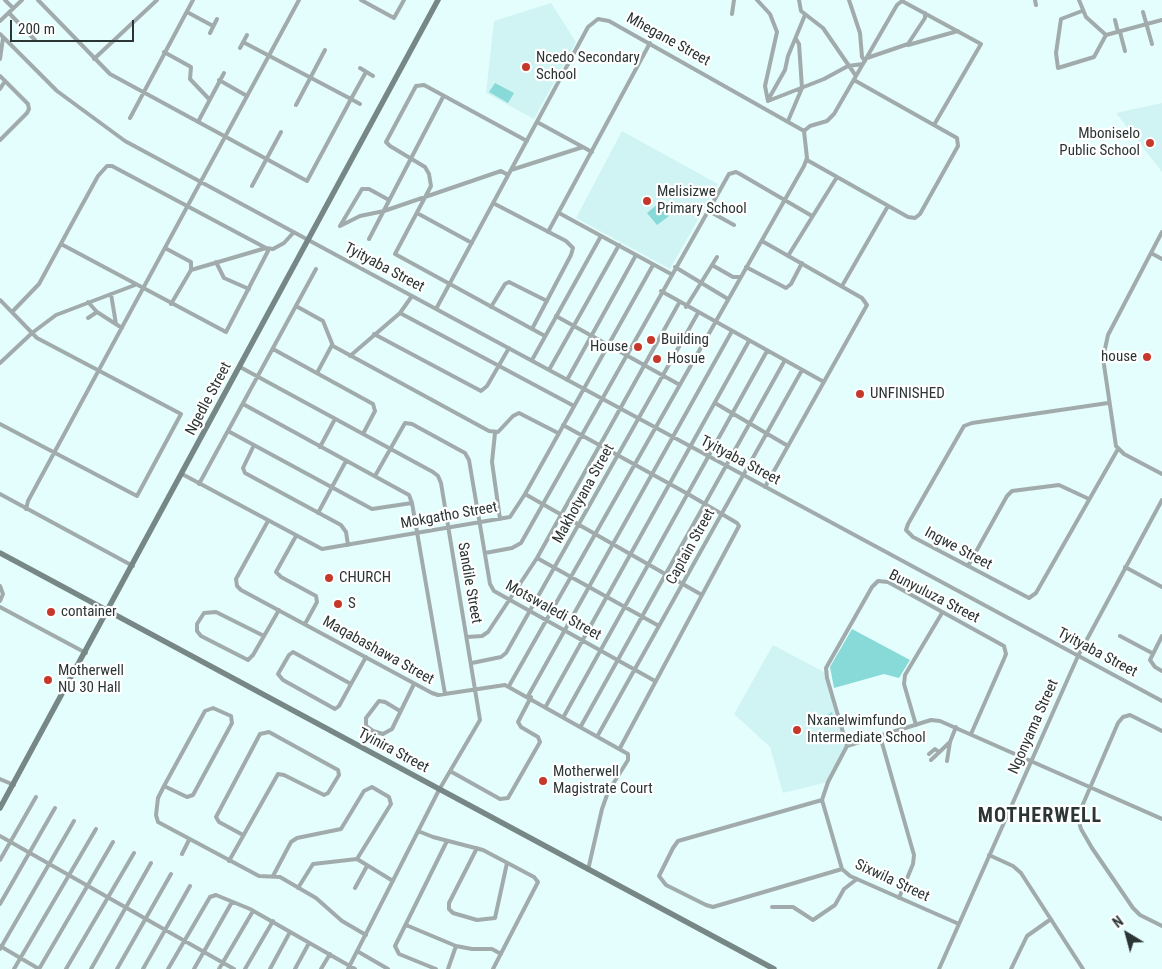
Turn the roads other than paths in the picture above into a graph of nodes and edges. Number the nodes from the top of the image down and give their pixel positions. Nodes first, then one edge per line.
1 (5, 0) edge
2 (22, 0) edge
3 (38, 0) edge
4 (157, 0) edge
5 (193, 0) edge
6 (299, 0) edge
7 (361, 0) edge
8 (404, 0) edge
9 (438, 0) edge
10 (734, 0) edge
11 (757, 0) edge
12 (799, 0) edge
13 (1034, 0) edge
14 (1079, 0) edge
15 (851, 1) edge
16 (899, 1) edge
17 (1036, 5) dead end
18 (13, 8) junction
19 (1082, 11) junction
20 (187, 12) junction
21 (1143, 12) dead end
22 (9, 13) junction
23 (925, 13) junction
24 (732, 14) dead end
25 (805, 15) junction
26 (217, 19) dead end
27 (1115, 20) dead end
28 (1162, 20) edge
29 (0, 21) edge
30 (1146, 24) junction
31 (213, 26) junction
32 (958, 31) junction
33 (1119, 32) junction
34 (210, 33) dead end
35 (247, 35) dead end
36 (1106, 35) junction
37 (2, 36) edge
38 (35, 40) dead end
39 (796, 40) junction
40 (243, 42) junction
41 (650, 43) junction
42 (1152, 44) dead end
43 (906, 46) junction
44 (240, 48) dead end
45 (325, 50) dead end
46 (1125, 51) dead end
47 (164, 52) junction
48 (269, 55) junction
49 (0, 59) edge
50 (94, 59) junction
51 (865, 61) junction
52 (848, 66) junction
53 (360, 68) dead end
54 (366, 72) junction
55 (224, 73) dead end
56 (0, 76) edge
57 (373, 76) dead end
58 (310, 78) junction
59 (855, 78) junction
60 (219, 80) junction
61 (5, 81) junction
62 (802, 88) junction
63 (0, 89) edge
64 (143, 93) junction
65 (247, 96) junction
66 (443, 97) junction
67 (210, 98) junction
68 (351, 99) junction
69 (768, 100) junction
70 (296, 104) dead end
71 (360, 104) dead end
72 (765, 107) junction
73 (130, 118) dead end
74 (788, 121) junction
75 (198, 122) junction
76 (537, 122) junction
77 (934, 125) junction
78 (804, 131) junction
79 (281, 132) dead end
80 (225, 137) junction
81 (0, 140) edge
82 (526, 141) junction
83 (583, 147) junction
84 (592, 152) junction
85 (411, 158) junction
86 (266, 159) junction
87 (807, 160) junction
88 (510, 172) junction
89 (837, 177) junction
90 (201, 182) junction
91 (252, 186) dead end
92 (428, 196) junction
93 (389, 200) junction
94 (784, 201) junction
95 (493, 203) junction
96 (888, 206) junction
97 (188, 207) junction
98 (707, 210) junction
99 (384, 211) junction
100 (559, 213) junction
101 (417, 214) junction
102 (812, 216) junction
103 (734, 225) dead end
104 (294, 232) junction
105 (548, 232) junction
106 (1162, 232) edge
107 (601, 236) junction
108 (368, 239) dead end
109 (308, 240) junction
110 (762, 241) junction
111 (472, 243) junction
112 (61, 244) junction
113 (619, 245) junction
114 (165, 248) junction
115 (266, 248) junction
116 (1151, 253) junction
117 (636, 254) junction
118 (717, 256) dead end
119 (788, 256) junction
120 (1162, 259) edge
121 (216, 262) junction
122 (802, 263) junction
123 (653, 265) junction
124 (712, 265) junction
125 (675, 267) junction
126 (746, 267) junction
127 (191, 270) junction
128 (316, 270) dead end
129 (671, 274) junction
130 (741, 277) junction
131 (450, 284) junction
132 (702, 284) junction
133 (135, 285) junction
134 (842, 286) junction
135 (143, 289) junction
136 (248, 290) junction
137 (661, 292) junction
138 (111, 294) junction
139 (412, 296) junction
140 (728, 299) junction
141 (0, 300) edge
142 (546, 301) junction
143 (88, 302) junction
144 (679, 303) junction
145 (170, 304) junction
146 (296, 306) junction
147 (491, 307) junction
148 (686, 307) junction
149 (436, 309) junction
150 (12, 312) junction
151 (97, 312) junction
152 (400, 313) junction
153 (698, 313) junction
154 (556, 316) junction
155 (88, 318) dead end
156 (715, 322) junction
157 (116, 324) junction
158 (574, 325) junction
159 (122, 328) junction
160 (532, 329) junction
161 (732, 331) junction
162 (32, 333) junction
163 (374, 334) junction
164 (592, 335) junction
165 (545, 336) junction
166 (749, 341) junction
167 (332, 345) junction
168 (609, 345) junction
169 (509, 348) junction
170 (273, 349) junction
171 (767, 351) junction
172 (626, 354) junction
173 (350, 356) junction
174 (532, 360) junction
175 (785, 360) junction
176 (0, 363) edge
177 (645, 364) junction
178 (498, 366) junction
179 (240, 367) junction
180 (99, 370) junction
181 (549, 370) junction
182 (802, 370) junction
183 (317, 373) junction
184 (663, 375) junction
185 (257, 377) junction
186 (567, 380) junction
187 (824, 382) junction
188 (680, 385) junction
189 (584, 389) junction
190 (601, 399) junction
191 (714, 403) junction
192 (1108, 403) junction
193 (243, 404) junction
194 (574, 406) junction
195 (620, 409) junction
196 (733, 413) junction
197 (638, 418) junction
198 (335, 419) junction
199 (0, 424) edge
200 (749, 424) junction
201 (563, 425) junction
202 (656, 428) junction
203 (228, 431) junction
204 (495, 433) junction
205 (558, 433) junction
206 (363, 434) junction
207 (767, 434) junction
208 (581, 435) junction
209 (673, 437) junction
210 (254, 445) junction
211 (320, 446) junction
212 (600, 446) junction
213 (690, 446) junction
214 (788, 446) junction
215 (389, 448) junction
216 (1118, 449) junction
217 (55, 453) junction
218 (618, 455) junction
219 (709, 456) junction
220 (346, 461) junction
221 (635, 465) junction
222 (726, 466) junction
223 (182, 474) junction
224 (652, 474) junction
225 (1162, 474) edge
226 (374, 476) junction
227 (744, 476) junction
228 (200, 484) junction
229 (670, 484) junction
230 (332, 487) junction
231 (765, 487) junction
232 (0, 494) edge
233 (525, 494) junction
234 (688, 494) junction
235 (1089, 499) junction
236 (1162, 500) edge
237 (412, 503) junction
238 (543, 504) junction
239 (705, 504) junction
240 (26, 509) junction
241 (318, 513) junction
242 (722, 514) junction
243 (562, 515) junction
244 (500, 519) junction
245 (268, 521) junction
246 (480, 522) junction
247 (579, 526) junction
248 (448, 528) junction
249 (417, 533) junction
250 (596, 535) junction
251 (296, 536) junction
252 (613, 544) junction
253 (348, 545) junction
254 (485, 553) junction
255 (0, 554) edge
256 (631, 554) junction
257 (537, 558) junction
258 (648, 564) junction
259 (133, 566) junction
260 (968, 566) junction
261 (1125, 567) junction
262 (555, 568) junction
263 (665, 575) junction
264 (572, 578) junction
265 (683, 584) junction
266 (0, 586) edge
267 (589, 587) junction
268 (1162, 587) edge
269 (702, 595) junction
270 (606, 597) junction
271 (510, 600) junction
272 (0, 601) edge
273 (0, 607) edge
274 (625, 607) junction
275 (279, 610) junction
276 (108, 611) junction
277 (531, 612) junction
278 (942, 613) junction
279 (642, 617) junction
280 (548, 620) junction
281 (305, 624) junction
282 (659, 626) junction
283 (565, 631) junction
284 (264, 636) junction
285 (1120, 636) dead end
286 (1162, 636) edge
287 (468, 637) junction
288 (582, 641) junction
289 (601, 651) junction
290 (86, 653) junction
291 (1152, 653) junction
292 (1078, 656) junction
293 (366, 657) junction
294 (618, 660) junction
295 (472, 663) junction
296 (635, 670) junction
297 (1162, 671) edge
298 (655, 681) junction
299 (351, 684) junction
300 (414, 684) junction
301 (509, 686) junction
302 (477, 689) junction
303 (445, 694) junction
304 (530, 697) junction
305 (1162, 701) edge
306 (546, 706) junction
307 (400, 711) junction
308 (564, 716) junction
309 (916, 725) junction
310 (581, 726) junction
311 (956, 727) junction
312 (1162, 732) edge
313 (971, 734) junction
314 (598, 735) junction
315 (880, 736) junction
316 (950, 742) junction
317 (847, 746) junction
318 (620, 748) junction
319 (939, 752) junction
320 (930, 754) dead end
321 (931, 760) dead end
322 (1032, 760) junction
323 (948, 761) dead end
324 (450, 771) junction
325 (0, 779) edge
326 (14, 785) junction
327 (164, 786) junction
328 (1091, 787) junction
329 (439, 790) junction
330 (36, 797) dead end
331 (822, 800) junction
332 (0, 808) edge
333 (55, 808) dead end
334 (1162, 819) edge
335 (74, 821) dead end
336 (96, 829) dead end
337 (418, 831) junction
338 (243, 835) junction
339 (0, 836) edge
340 (189, 840) junction
341 (447, 841) junction
342 (10, 842) junction
343 (113, 842) dead end
344 (477, 848) junction
345 (134, 853) dead end
346 (30, 854) junction
347 (182, 854) dead end
348 (989, 855) junction
349 (357, 859) junction
350 (0, 860) edge
351 (229, 861) junction
352 (507, 862) junction
353 (151, 863) dead end
354 (49, 864) junction
355 (368, 866) junction
356 (842, 869) junction
357 (588, 870) junction
358 (172, 874) dead end
359 (68, 876) junction
360 (273, 876) junction
361 (857, 879) junction
362 (393, 881) junction
363 (87, 886) junction
364 (190, 886) dead end
365 (298, 888) junction
366 (355, 888) dead end
367 (107, 898) junction
368 (899, 898) junction
369 (232, 902) junction
370 (0, 904) edge
371 (772, 907) dead end
372 (126, 908) junction
373 (253, 911) junction
374 (146, 919) junction
375 (1051, 919) junction
376 (272, 921) junction
377 (959, 924) junction
378 (406, 925) junction
379 (1162, 926) edge
380 (165, 930) junction
381 (290, 932) junction
382 (366, 935) junction
383 (184, 941) junction
384 (310, 943) junction
385 (456, 946) junction
386 (0, 948) edge
387 (357, 951) junction
388 (204, 952) junction
389 (330, 954) junction
390 (501, 954) junction
391 (20, 958) junction
392 (223, 963) junction
393 (349, 967) edge
394 (14, 969) edge
395 (39, 969) edge
396 (66, 969) edge
397 (91, 969) edge
398 (117, 969) edge
399 (143, 969) edge
400 (168, 969) edge
401 (194, 969) edge
402 (219, 969) edge
403 (234, 969) edge
404 (245, 969) edge
405 (270, 969) edge
406 (295, 969) edge
407 (321, 969) edge
408 (355, 969) edge
409 (388, 969) edge
410 (436, 969) edge
411 (448, 969) edge
412 (493, 969) edge
413 (774, 969) edge
414 (939, 969) edge
415 (1011, 969) edge
416 (1083, 969) edge

1 - 18 street
2 - 18 street
3 - 50 street
4 - 50 street
5 - 20 street
6 - 48 street
7 - 8 street
9 - 109 street, Ngedle Street
10 - 24 street
11 - 69 street
12 - 25 street
13 - 17 street
14 - 19 street
15 - 51 street
16 - 23 street
16 - 51 street
18 - 22 street
19 - 36 street
19 - 36 street
20 - 31 street
20 - 47 street
21 - 30 street
22 - 29 street
22 - 38 street
23 - 32 street
23 - 43 street
25 - 39 street
25 - 52 street
26 - 31 street
27 - 33 street
28 - 30 street
30 - 33 street
30 - 42 street
31 - 34 street
32 - 43 street
32 - 77 street
33 - 36 street
33 - 46 street
35 - 40 street
37 - 49 street
37 - 90 street, Tyityaba Street
39 - 62 street
39 - 69 street
40 - 44 street
40 - 48 street
41 - 72 street, Mhegane Street
41 - 76 street, Mhegane Street
41 - 84 street
43 - 51 street
45 - 58 street
47 - 64 street
47 - 67 street
48 - 58 street
48 - 65 street
50 - 64 street
51 - 52 street
51 - 59 street
52 - 59 street
52 - 62 street
53 - 54 street
54 - 57 street
54 - 68 street
55 - 60 street
56 - 61 street
58 - 68 street
58 - 70 street
59 - 77 street
59 - 78 street
60 - 65 street
60 - 67 street
61 - 63 street
61 - 81 street
62 - 69 street
62 - 74 street
64 - 73 street
64 - 75 street
65 - 80 street
66 - 82 street
66 - 85 street
66 - 85 street
67 - 75 street
68 - 71 street
68 - 86 street
69 - 72 street
72 - 74 street, Mhegane Street
74 - 78 street, Mhegane Street
75 - 80 street
76 - 82 street, Mhegane Street
76 - 83 street
77 - 96 street
78 - 87 street
79 - 86 street
80 - 86 street
80 - 90 street
82 - 88 street, Mhegane Street
83 - 84 street
83 - 88 street
84 - 100 street
85 - 92 street
85 - 93 street
86 - 91 street
87 - 89 street
87 - 94 street
88 - 92 street
88 - 95 street, Mhegane Street
89 - 96 street
89 - 102 street
90 - 97 street
90 - 104 street, Tyityaba Street
92 - 99 street
92 - 101 street
93 - 99 street
93 - 99 street
94 - 98 street
94 - 102 street
94 - 110 street
95 - 105 street
95 - 111 street, Mhegane Street
96 - 134 street
97 - 112 street
97 - 114 street
97 - 115 street
98 - 103 street
98 - 125 street
99 - 108 street
100 - 105 street
100 - 107 street
101 - 111 street
101 - 131 street
102 - 119 street
104 - 109 street, Tyityaba Street
104 - 115 street
105 - 142 street
106 - 116 street
107 - 113 street
107 - 154 street
109 - 139 street, Tyityaba Street
109 - 179 street, Ngedle Street
110 - 119 street
110 - 126 street
111 - 131 street, Mhegane Street
112 - 133 street
112 - 150 street
113 - 117 street
113 - 158 street
114 - 127 street
114 - 135 street
115 - 121 street
115 - 136 street
116 - 120 street
116 - 192 street
117 - 123 street
117 - 164 street
118 - 124 street
119 - 122 street
121 - 127 street
121 - 136 street
122 - 126 street
122 - 134 street
123 - 129 street
123 - 168 street, Mokgatho Street
124 - 130 street
124 - 132 street
125 - 129 street
125 - 132 street
126 - 130 street
127 - 145 street
128 - 146 street
129 - 137 street
130 - 140 street
131 - 147 street
131 - 149 street, Mhegane Street
132 - 140 street
132 - 148 street
133 - 135 street
133 - 138 street
134 - 187 street
135 - 145 street
135 - 159 street
136 - 145 street
137 - 144 street
137 - 172 street
138 - 143 street
138 - 157 street
139 - 149 street, Tyityaba Street
139 - 152 street
140 - 156 street
141 - 150 street
142 - 147 street
142 - 160 street
143 - 151 street
143 - 162 street
144 - 148 street
144 - 177 street
146 - 167 street
146 - 170 street
147 - 160 street
148 - 153 street
149 - 169 street, Tyityaba Street
150 - 162 street
151 - 155 street
151 - 157 street
152 - 163 street
152 - 178 street
153 - 156 street
153 - 184 street, Makhotyana Street
154 - 158 street
154 - 165 street
156 - 161 street
156 - 188 street
157 - 159 street
158 - 164 street
158 - 181 street
159 - 180 street
160 - 165 street
161 - 166 street
161 - 209 street
162 - 176 street
162 - 180 street
163 - 173 street
163 - 178 street
164 - 168 street
164 - 186 street
165 - 174 street
166 - 171 street
166 - 191 street
167 - 173 street
167 - 183 street
168 - 172 street
168 - 189 street, Mokgatho Street
169 - 174 street, Tyityaba Street
169 - 178 street
170 - 183 street
170 - 185 street
171 - 175 street
171 - 196 street
172 - 177 street
172 - 190 street
173 - 204 street
174 - 181 street, Tyityaba Street
175 - 182 street
175 - 200 street
177 - 184 street
177 - 195 street
178 - 194 street
179 - 185 street, Sandile Street
179 - 223 street, Ngedle Street
180 - 217 street
180 - 217 street
181 - 186 street, Tyityaba Street
182 - 187 street
182 - 207 street, Captain Street
183 - 206 street
184 - 188 street
184 - 197 street, Makhotyana Street
185 - 193 street
185 - 198 street, Sandile Street
186 - 189 street, Tyityaba Street
187 - 214 street
188 - 202 street
189 - 190 street, Tyityaba Street
189 - 194 street, Mokgatho Street
190 - 195 street, Tyityaba Street
190 - 208 street
191 - 196 street
191 - 213 street
192 - 216 street
192 - 260 street, Ingwe Street
193 - 203 street
193 - 211 street
194 - 201 street, Mokgatho Street
195 - 197 street, Tyityaba Street
195 - 212 street
196 - 200 street
196 - 219 street
197 - 202 street, Tyityaba Street
197 - 218 street, Makhotyana Street
198 - 206 street, Sandile Street
198 - 211 street
199 - 217 street
200 - 207 street
200 - 222 street
201 - 205 street, Mokgatho Street
201 - 208 street
202 - 209 street, Tyityaba Street
202 - 221 street
203 - 210 street
203 - 228 street
204 - 205 street
204 - 244 street
205 - 233 street, Mokgatho Street
206 - 215 street, Sandile Street
207 - 214 street
207 - 227 street, Captain Street
208 - 212 street
208 - 238 street
209 - 213 street, Tyityaba Street
209 - 224 street
210 - 230 street
210 - 241 street
211 - 220 street
212 - 218 street
212 - 243 street
213 - 219 street, Tyityaba Street
213 - 229 street
214 - 231 street
215 - 226 street, Motswaledi Street
215 - 246 street, Motswaledi Street
215 - 248 street, Sandile Street
216 - 225 street
216 - 235 street, Ingwe Street
217 - 240 street
218 - 221 street
218 - 247 street, Makhotyana Street
219 - 222 street, Tyityaba Street
219 - 234 street
220 - 226 street
220 - 230 street
221 - 224 street
221 - 250 street
222 - 227 street, Tyityaba Street
222 - 239 street
223 - 228 street, Mokgatho Street
223 - 259 street, Ngedle Street
224 - 229 street
224 - 252 street
226 - 237 street
227 - 231 street, Tyityaba Street
227 - 242 street, Captain Street
228 - 245 street, Mokgatho Street
229 - 234 street
229 - 256 street
230 - 237 street
230 - 241 street
231 - 292 street, Tyityaba Street
232 - 240 street
233 - 238 street
233 - 244 street, Mokgatho Street
234 - 239 street
234 - 258 street
235 - 260 street
235 - 260 street, Ingwe Street
236 - 261 street, Ngonyama Street
237 - 249 street
238 - 243 street
238 - 254 street
239 - 242 street
239 - 263 street
240 - 259 street
241 - 253 street
242 - 265 street, Captain Street
242 - 269 street
243 - 247 street
243 - 257 street
244 - 246 street, Mokgatho Street
245 - 251 street, Mokgatho Street
245 - 275 street, Maqabashawa Street
246 - 248 street, Mokgatho Street
246 - 254 street, Motswaledi Street
247 - 250 street
247 - 262 street, Makhotyana Street
248 - 249 street, Mokgatho Street
248 - 287 street, Sandile Street
249 - 253 street, Mokgatho Street
249 - 303 street
250 - 252 street
250 - 264 street
251 - 253 street, Mokgatho Street
251 - 281 street
252 - 256 street
252 - 267 street
254 - 271 street, Motswaledi Street
255 - 276 street, Tyinira Street
256 - 258 street
256 - 270 street
257 - 262 street
257 - 271 street
258 - 263 street
258 - 274 street
259 - 276 street, Ngedle Street
261 - 268 street
261 - 292 street, Ngonyama Street
262 - 264 street
262 - 277 street, Makhotyana Street
263 - 265 street
263 - 279 street
264 - 267 street
264 - 280 street
265 - 269 street
265 - 282 street, Captain Street
266 - 272 street
267 - 270 street
267 - 283 street
269 - 298 street
270 - 274 street
270 - 288 street
271 - 277 street, Motswaledi Street
271 - 287 street
273 - 290 street
274 - 279 street
274 - 289 street
275 - 281 street, Maqabashawa Street
275 - 284 street
276 - 290 street, Ngedle Street
276 - 329 street, Tyinira Street
277 - 280 street, Motswaledi Street
277 - 295 street, Makhotyana Street
278 - 309 street
278 - 313 street, Bunyuluza Street
278 - 317 street, Bunyuluza Street
279 - 282 street
279 - 294 street
280 - 283 street, Motswaledi Street
280 - 301 street
281 - 293 street, Maqabashawa Street
282 - 296 street, Captain Street
283 - 288 street, Motswaledi Street
283 - 304 street
284 - 284 street
285 - 291 street
286 - 291 street
287 - 295 street, Sandile Street
288 - 289 street, Motswaledi Street
288 - 306 street
289 - 294 street, Motswaledi Street
289 - 308 street
290 - 326 street, Ngedle Street
291 - 297 street
292 - 305 street, Tyityaba Street
292 - 322 street, Ngonyama Street
293 - 299 street
293 - 300 street, Maqabashawa Street
294 - 296 street, Motswaledi Street
294 - 310 street
295 - 302 street, Sandile Street
296 - 298 street, Motswaledi Street
296 - 314 street, Captain Street
298 - 318 street
299 - 299 street
300 - 303 street, Maqabashawa Street
300 - 307 street
301 - 302 street, Maqabashawa Street
301 - 304 street
302 - 303 street, Maqabashawa Street
302 - 324 street, Sandile Street
304 - 306 street
304 - 324 street
306 - 308 street
307 - 307 street
308 - 310 street
309 - 311 street
309 - 315 street
310 - 314 street
311 - 313 street
311 - 316 street
312 - 328 street
313 - 322 street
314 - 318 street
315 - 317 street
315 - 368 street
316 - 319 street
316 - 323 street
317 - 331 street
318 - 357 street
319 - 320 street
319 - 321 street
322 - 328 street
322 - 348 street, Ngonyama Street
324 - 329 street, Sandile Street
325 - 326 street
326 - 332 street, Ngedle Street
327 - 327 street
327 - 340 street
328 - 334 street
328 - 379 street
329 - 337 street, Sandile Street
329 - 357 street, Tyinira Street
330 - 342 street
331 - 356 street, Sixwila Street
331 - 356 street
333 - 346 street
335 - 354 street
336 - 359 street
337 - 341 street
337 - 362 street, Sandile Street
338 - 338 street
338 - 351 street
339 - 342 street
340 - 347 street
340 - 351 street
341 - 344 street
341 - 378 street
342 - 346 street
342 - 350 street
343 - 363 street
344 - 352 street
344 - 352 street
345 - 367 street
346 - 354 street
346 - 370 street
348 - 375 street
348 - 377 street, Ngonyama Street
349 - 355 street
349 - 360 street
349 - 365 street
351 - 360 street
352 - 390 street
353 - 372 street
354 - 359 street
354 - 386 street
355 - 362 street
355 - 366 street
356 - 361 street, Sixwila Street
357 - 413 street, Tyinira Street
358 - 374 street
359 - 363 street
359 - 391 street
360 - 365 street
361 - 368 street, Sixwila Street
361 - 371 street
362 - 382 street, Sandile Street
363 - 367 street
363 - 395 street
364 - 380 street
365 - 382 street
367 - 372 street
367 - 396 street
368 - 377 street, Sixwila Street
369 - 373 street
369 - 383 street
369 - 388 street
372 - 374 street
372 - 397 street
373 - 376 street
373 - 392 street
374 - 380 street
374 - 398 street
375 - 415 street
375 - 416 street
376 - 381 street
376 - 404 street
377 - 414 street, Ngonyama Street
378 - 385 street
378 - 410 street
380 - 383 street
380 - 399 street
381 - 384 street
381 - 405 street
382 - 387 street, Sandile Street
383 - 388 street
383 - 400 street
384 - 389 street
384 - 406 street
385 - 390 street
385 - 411 street
386 - 391 street
387 - 393 street, Sandile Street
387 - 409 street
388 - 392 street
388 - 401 street
389 - 393 street
389 - 407 street
390 - 412 street
391 - 394 street
391 - 395 street
392 - 402 street
392 - 403 street
393 - 408 street

